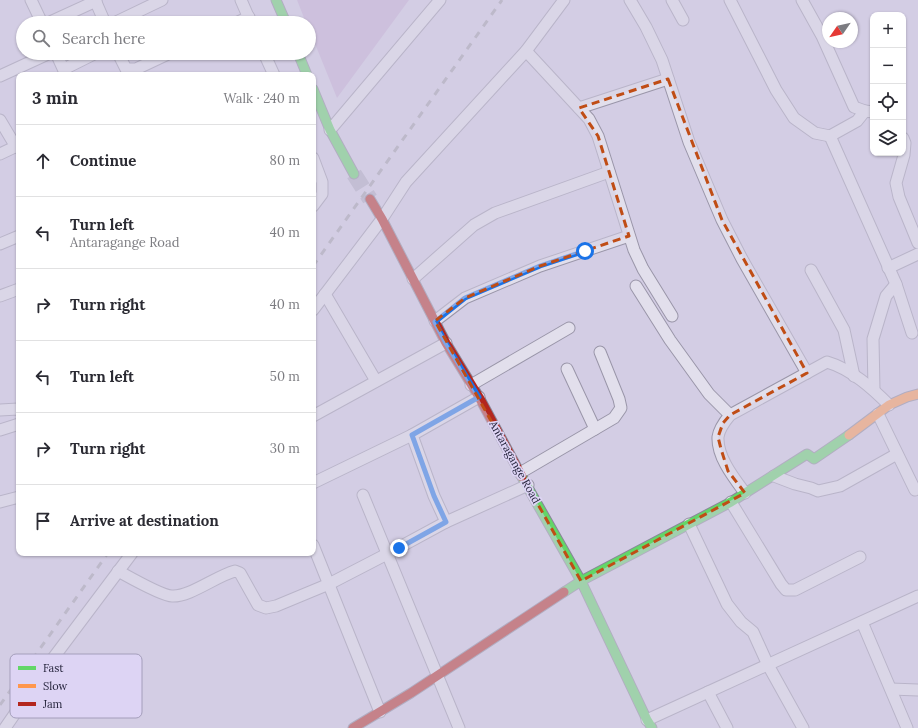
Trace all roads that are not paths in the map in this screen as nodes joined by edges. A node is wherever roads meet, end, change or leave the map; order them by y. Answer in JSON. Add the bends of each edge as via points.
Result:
{"nodes":[{"id":1,"x":32,"y":0,"type":"edge"},
{"id":2,"x":96,"y":0,"type":"edge"},
{"id":3,"x":162,"y":0,"type":"edge"},
{"id":4,"x":241,"y":0,"type":"edge"},
{"id":5,"x":276,"y":0,"type":"edge"},
{"id":6,"x":440,"y":0,"type":"edge"},
{"id":7,"x":564,"y":0,"type":"edge"},
{"id":8,"x":630,"y":0,"type":"edge"},
{"id":9,"x":672,"y":0,"type":"edge"},
{"id":10,"x":730,"y":0,"type":"edge"},
{"id":11,"x":802,"y":0,"type":"edge"},
{"id":12,"x":39,"y":16,"type":"edge"},
{"id":13,"x":63,"y":16,"type":"edge"},
{"id":14,"x":102,"y":16,"type":"edge"},
{"id":15,"x":129,"y":16,"type":"edge"},
{"id":16,"x":248,"y":16,"type":"edge"},
{"id":17,"x":283,"y":16,"type":"edge"},
{"id":18,"x":683,"y":20,"type":"dead end"},
{"id":19,"x":526,"y":51,"type":"junction"},
{"id":20,"x":35,"y":60,"type":"edge"},
{"id":21,"x":59,"y":60,"type":"edge"},
{"id":22,"x":85,"y":60,"type":"edge"},
{"id":23,"x":122,"y":60,"type":"edge"},
{"id":24,"x":155,"y":60,"type":"edge"},
{"id":25,"x":267,"y":60,"type":"edge"},
{"id":26,"x":301,"y":60,"type":"edge"},
{"id":27,"x":65,"y":72,"type":"edge"},
{"id":28,"x":273,"y":72,"type":"edge"},
{"id":29,"x":306,"y":72,"type":"edge"},
{"id":30,"x":0,"y":76,"type":"edge"},
{"id":31,"x":668,"y":79,"type":"junction"},
{"id":32,"x":316,"y":100,"type":"edge"},
{"id":33,"x":579,"y":108,"type":"junction"},
{"id":34,"x":869,"y":111,"type":"edge"},
{"id":35,"x":0,"y":120,"type":"edge"},
{"id":36,"x":330,"y":130,"type":"junction"},
{"id":37,"x":830,"y":136,"type":"junction"},
{"id":38,"x":16,"y":144,"type":"edge"},
{"id":39,"x":16,"y":146,"type":"edge"},
{"id":40,"x":0,"y":154,"type":"edge"},
{"id":41,"x":904,"y":156,"type":"edge"},
{"id":42,"x":316,"y":167,"type":"edge"},
{"id":43,"x":609,"y":172,"type":"junction"},
{"id":44,"x":354,"y":174,"type":"tunnel mouth"},
{"id":45,"x":370,"y":199,"type":"tunnel mouth"},
{"id":46,"x":316,"y":202,"type":"edge"},
{"id":47,"x":382,"y":219,"type":"junction"},
{"id":48,"x":915,"y":228,"type":"edge"},
{"id":49,"x":629,"y":236,"type":"junction"},
{"id":50,"x":16,"y":237,"type":"edge"},
{"id":51,"x":918,"y":243,"type":"edge"},
{"id":52,"x":0,"y":244,"type":"edge"},
{"id":53,"x":918,"y":254,"type":"edge"},
{"id":54,"x":888,"y":268,"type":"junction"},
{"id":55,"x":812,"y":270,"type":"dead end"},
{"id":56,"x":413,"y":279,"type":"junction"},
{"id":57,"x":896,"y":284,"type":"junction"},
{"id":58,"x":636,"y":286,"type":"dead end"},
{"id":59,"x":16,"y":290,"type":"edge"},
{"id":60,"x":325,"y":294,"type":"junction"},
{"id":61,"x":0,"y":296,"type":"edge"},
{"id":62,"x":316,"y":306,"type":"edge"},
{"id":63,"x":672,"y":316,"type":"dead end"},
{"id":64,"x":435,"y":322,"type":"junction"},
{"id":65,"x":569,"y":328,"type":"dead end"},
{"id":66,"x":912,"y":333,"type":"dead end"},
{"id":67,"x":446,"y":343,"type":"junction"},
{"id":68,"x":600,"y":352,"type":"dead end"},
{"id":69,"x":567,"y":369,"type":"dead end"},
{"id":70,"x":807,"y":373,"type":"junction"},
{"id":71,"x":854,"y":376,"type":"junction"},
{"id":72,"x":376,"y":381,"type":"junction"},
{"id":73,"x":471,"y":385,"type":"junction"},
{"id":74,"x":874,"y":390,"type":"junction"},
{"id":75,"x":918,"y":394,"type":"edge"},
{"id":76,"x":479,"y":397,"type":"junction"},
{"id":77,"x":889,"y":405,"type":"junction"},
{"id":78,"x":16,"y":408,"type":"edge"},
{"id":79,"x":0,"y":410,"type":"edge"},
{"id":80,"x":316,"y":414,"type":"edge"},
{"id":81,"x":878,"y":414,"type":"junction"},
{"id":82,"x":730,"y":415,"type":"junction"},
{"id":83,"x":16,"y":426,"type":"edge"},
{"id":84,"x":595,"y":429,"type":"junction"},
{"id":85,"x":0,"y":430,"type":"edge"},
{"id":86,"x":412,"y":435,"type":"junction"},
{"id":87,"x":897,"y":454,"type":"junction"},
{"id":88,"x":520,"y":473,"type":"junction"},
{"id":89,"x":774,"y":476,"type":"junction"},
{"id":90,"x":316,"y":482,"type":"edge"},
{"id":91,"x":528,"y":485,"type":"junction"},
{"id":92,"x":915,"y":490,"type":"dead end"},
{"id":93,"x":745,"y":492,"type":"junction"},
{"id":94,"x":363,"y":495,"type":"dead end"},
{"id":95,"x":16,"y":498,"type":"edge"},
{"id":96,"x":0,"y":502,"type":"edge"},
{"id":97,"x":731,"y":502,"type":"junction"},
{"id":98,"x":446,"y":522,"type":"junction"},
{"id":99,"x":689,"y":524,"type":"junction"},
{"id":100,"x":316,"y":552,"type":"edge"},
{"id":101,"x":387,"y":554,"type":"junction"},
{"id":102,"x":130,"y":556,"type":"edge"},
{"id":103,"x":860,"y":557,"type":"dead end"},
{"id":104,"x":118,"y":571,"type":"junction"},
{"id":105,"x":581,"y":581,"type":"junction"},
{"id":106,"x":329,"y":584,"type":"junction"},
{"id":107,"x":918,"y":596,"type":"edge"},
{"id":108,"x":862,"y":622,"type":"junction"},
{"id":109,"x":56,"y":654,"type":"edge"},
{"id":110,"x":768,"y":664,"type":"junction"},
{"id":111,"x":438,"y":675,"type":"junction"},
{"id":112,"x":891,"y":689,"type":"junction"},
{"id":113,"x":918,"y":690,"type":"edge"},
{"id":114,"x":708,"y":692,"type":"junction"},
{"id":115,"x":380,"y":712,"type":"junction"},
{"id":116,"x":12,"y":718,"type":"edge"},
{"id":117,"x":649,"y":724,"type":"edge"},
{"id":118,"x":5,"y":728,"type":"edge"},
{"id":119,"x":353,"y":728,"type":"edge"},
{"id":120,"x":459,"y":728,"type":"edge"},
{"id":121,"x":726,"y":728,"type":"edge"},
{"id":122,"x":803,"y":728,"type":"edge"},
{"id":123,"x":907,"y":728,"type":"edge"}],
"edges":[{"from":1,"to":12,"type":"street"},
{"from":2,"to":13,"type":"street"},
{"from":2,"to":14,"type":"street"},
{"from":3,"to":15,"type":"street"},
{"from":4,"to":16,"type":"street"},
{"from":5,"to":17,"type":"street"},
{"from":6,"to":36,"type":"street"},
{"from":7,"to":19,"type":"street"},
{"from":8,"to":31,"type":"street","via":[[662,60]]},
{"from":9,"to":18,"type":"street"},
{"from":10,"to":37,"type":"street","via":[[776,90],[794,118],[815,133]]},
{"from":11,"to":34,"type":"street","via":[[822,36],[854,107]]},
{"from":19,"to":33,"type":"street"},
{"from":19,"to":47,"type":"street","via":[[406,182]]},
{"from":20,"to":30,"type":"street"},
{"from":21,"to":27,"type":"street"},
{"from":22,"to":27,"type":"street"},
{"from":23,"to":24,"type":"street","via":[[126,69],[136,69]]},
{"from":25,"to":28,"type":"street"},
{"from":26,"to":29,"type":"street"},
{"from":31,"to":33,"type":"street"},
{"from":31,"to":70,"type":"street","via":[[722,220]]},
{"from":32,"to":36,"type":"street"},
{"from":33,"to":43,"type":"street","via":[[589,119],[598,136]]},
{"from":34,"to":37,"type":"street"},
{"from":35,"to":38,"type":"street"},
{"from":36,"to":44,"type":"street"},
{"from":37,"to":54,"type":"street"},
{"from":39,"to":40,"type":"street"},
{"from":41,"to":48,"type":"street","via":[[896,183],[899,197]]},
{"from":42,"to":46,"type":"street","via":[[322,182],[322,194]]},
{"from":43,"to":49,"type":"street"},
{"from":43,"to":56,"type":"street","via":[[495,213],[474,225]]},
{"from":45,"to":47,"type":"street","name":"Antaragange Road"},
{"from":47,"to":56,"type":"street","name":"Antaragange Road"},
{"from":47,"to":60,"type":"street"},
{"from":48,"to":51,"type":"street"},
{"from":49,"to":63,"type":"street","via":[[643,269]]},
{"from":49,"to":64,"type":"street","via":[[540,266],[465,298]]},
{"from":50,"to":52,"type":"street"},
{"from":53,"to":54,"type":"street"},
{"from":54,"to":57,"type":"street"},
{"from":55,"to":71,"type":"street","via":[[844,330]]},
{"from":56,"to":64,"type":"street","name":"Antaragange Road"},
{"from":57,"to":66,"type":"street"},
{"from":57,"to":74,"type":"street","via":[[886,296],[873,339]]},
{"from":58,"to":82,"type":"street","via":[[708,394]]},
{"from":59,"to":61,"type":"street"},
{"from":60,"to":62,"type":"street"},
{"from":60,"to":72,"type":"street"},
{"from":64,"to":67,"type":"street","name":"Antaragange Road"},
{"from":65,"to":73,"type":"street"},
{"from":67,"to":72,"type":"street"},
{"from":67,"to":73,"type":"street","name":"Antaragange Road"},
{"from":68,"to":84,"type":"street","via":[[621,408],[614,418]]},
{"from":69,"to":84,"type":"street"},
{"from":70,"to":71,"type":"street","via":[[827,362]]},
{"from":70,"to":82,"type":"street"},
{"from":71,"to":74,"type":"street"},
{"from":72,"to":80,"type":"street"},
{"from":73,"to":76,"type":"street","name":"Antaragange Road"},
{"from":74,"to":77,"type":"street"},
{"from":75,"to":77,"type":"street"},
{"from":76,"to":86,"type":"street"},
{"from":76,"to":88,"type":"street","name":"Antaragange Road"},
{"from":77,"to":81,"type":"street"},
{"from":78,"to":79,"type":"street"},
{"from":81,"to":87,"type":"street"},
{"from":81,"to":89,"type":"street","via":[[820,456],[814,459],[807,454]]},
{"from":82,"to":93,"type":"street","via":[[723,423],[718,437],[720,449],[728,471]]},
{"from":83,"to":85,"type":"street"},
{"from":84,"to":88,"type":"street"},
{"from":86,"to":90,"type":"street"},
{"from":86,"to":98,"type":"street"},
{"from":87,"to":89,"type":"street","via":[[840,486],[818,491]]},
{"from":87,"to":92,"type":"street"},
{"from":88,"to":91,"type":"street","name":"Antaragange Road"},
{"from":89,"to":93,"type":"street"},
{"from":91,"to":98,"type":"street"},
{"from":91,"to":105,"type":"street","name":"Antaragange Road"},
{"from":93,"to":97,"type":"street"},
{"from":94,"to":101,"type":"street"},
{"from":95,"to":96,"type":"street"},
{"from":97,"to":99,"type":"street"},
{"from":97,"to":103,"type":"street","via":[[786,590],[795,590]]},
{"from":98,"to":101,"type":"street"},
{"from":99,"to":105,"type":"street"},
{"from":99,"to":110,"type":"street","via":[[727,604],[753,632]]},
{"from":100,"to":106,"type":"street"},
{"from":101,"to":106,"type":"street"},
{"from":101,"to":111,"type":"street"},
{"from":102,"to":104,"type":"street"},
{"from":104,"to":106,"type":"street","via":[[171,596],[186,593],[225,573],[235,571],[240,573],[258,605],[266,608]]},
{"from":104,"to":109,"type":"street"},
{"from":105,"to":111,"type":"street"},
{"from":105,"to":117,"type":"street","name":"Antaragange Road"},
{"from":106,"to":115,"type":"street"},
{"from":107,"to":108,"type":"street"},
{"from":108,"to":110,"type":"street"},
{"from":108,"to":112,"type":"street"},
{"from":110,"to":114,"type":"street"},
{"from":110,"to":122,"type":"street"},
{"from":111,"to":115,"type":"street"},
{"from":111,"to":120,"type":"street"},
{"from":112,"to":113,"type":"street"},
{"from":112,"to":123,"type":"street"},
{"from":114,"to":117,"type":"street"},
{"from":114,"to":121,"type":"street"},
{"from":115,"to":119,"type":"street"},
{"from":116,"to":118,"type":"street"}]}
